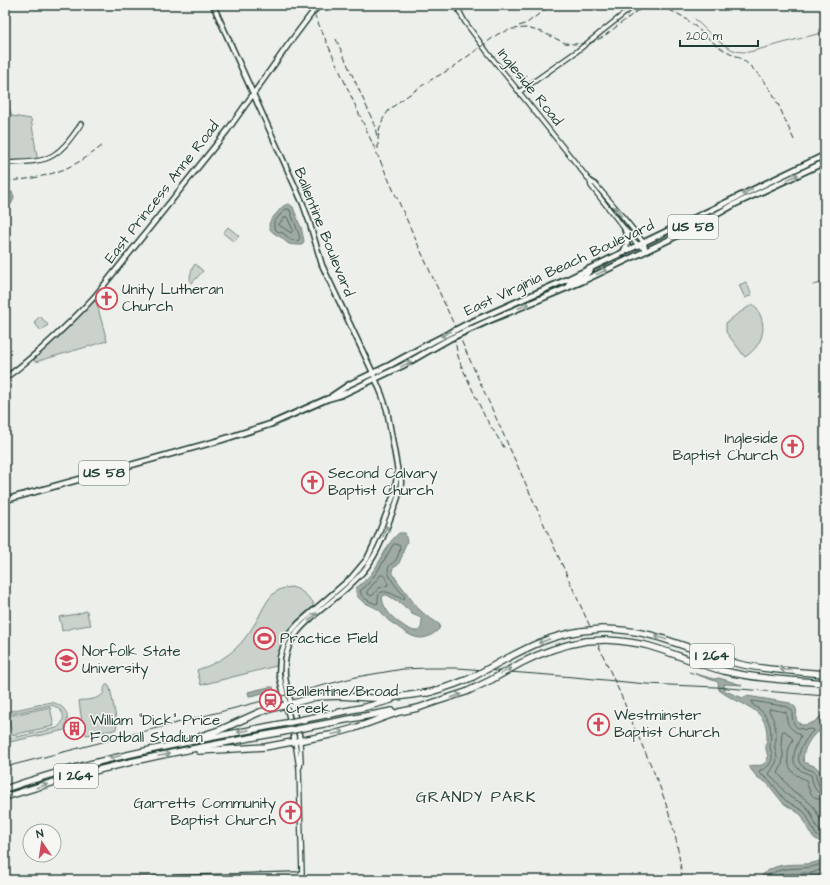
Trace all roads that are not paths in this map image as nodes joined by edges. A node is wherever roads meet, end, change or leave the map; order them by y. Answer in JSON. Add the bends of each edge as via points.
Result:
{"nodes":[{"id":1,"x":213,"y":5,"type":"edge"},
{"id":2,"x":320,"y":5,"type":"edge"},
{"id":3,"x":456,"y":5,"type":"edge"},
{"id":4,"x":635,"y":5,"type":"edge"},
{"id":5,"x":519,"y":92,"type":"junction"},
{"id":6,"x":253,"y":94,"type":"junction"},
{"id":7,"x":81,"y":124,"type":"dead end"},
{"id":8,"x":825,"y":155,"type":"edge"},
{"id":9,"x":5,"y":162,"type":"edge"},
{"id":10,"x":825,"y":162,"type":"edge"},
{"id":11,"x":590,"y":181,"type":"junction"},
{"id":12,"x":625,"y":230,"type":"junction"},
{"id":13,"x":641,"y":244,"type":"junction"},
{"id":14,"x":646,"y":251,"type":"junction"},
{"id":15,"x":623,"y":253,"type":"junction"},
{"id":16,"x":592,"y":268,"type":"junction"},
{"id":17,"x":557,"y":284,"type":"junction"},
{"id":18,"x":567,"y":288,"type":"junction"},
{"id":19,"x":373,"y":373,"type":"junction"},
{"id":20,"x":5,"y":378,"type":"edge"},
{"id":21,"x":376,"y":379,"type":"junction"},
{"id":22,"x":327,"y":399,"type":"junction"},
{"id":23,"x":5,"y":500,"type":"edge"},
{"id":24,"x":825,"y":674,"type":"edge"},
{"id":25,"x":825,"y":683,"type":"edge"},
{"id":26,"x":432,"y":692,"type":"junction"},
{"id":27,"x":435,"y":702,"type":"junction"},
{"id":28,"x":289,"y":704,"type":"junction"},
{"id":29,"x":298,"y":741,"type":"junction"},
{"id":30,"x":178,"y":744,"type":"junction"},
{"id":31,"x":179,"y":752,"type":"junction"},
{"id":32,"x":5,"y":789,"type":"edge"},
{"id":33,"x":5,"y":798,"type":"edge"},
{"id":34,"x":101,"y":880,"type":"edge"}],
"edges":[{"from":1,"to":6,"type":"main road","name":"Ballentine Boulevard"},
{"from":2,"to":6,"type":"main road","name":"East Princess Anne Road","via":[[294,36]]},
{"from":3,"to":5,"type":"street","name":"Ingleside Road","via":[[476,38]]},
{"from":4,"to":5,"type":"street","via":[[576,52]]},
{"from":5,"to":11,"type":"street","name":"Ingleside Road"},
{"from":6,"to":19,"type":"main road","name":"Ballentine Boulevard","via":[[303,204],[322,265]]},
{"from":6,"to":20,"type":"main road","name":"East Princess Anne Road","via":[[222,137],[96,295],[53,338]]},
{"from":7,"to":9,"type":"street","via":[[63,147],[51,156],[42,160]]},
{"from":8,"to":13,"type":"main road","name":"East Virginia Beach Boulevard","number":"US 58","one_way":true},
{"from":14,"to":10,"type":"main road","name":"East Virginia Beach Boulevard","number":"US 58","one_way":true,"via":[[735,204]]},
{"from":11,"to":12,"type":"street","name":"Ingleside Road"},
{"from":13,"to":11,"type":"street","name":"Ingleside Road","one_way":true,"via":[[596,184]]},
{"from":12,"to":13,"type":"street","name":"Ingleside Road","via":[[634,241]]},
{"from":12,"to":15,"type":"main road","via":[[628,240]]},
{"from":13,"to":14,"type":"street","name":"Ingleside Road"},
{"from":13,"to":15,"type":"main road","name":"East Virginia Beach Boulevard","number":"US 58"},
{"from":18,"to":14,"type":"main road","name":"East Virginia Beach Boulevard","number":"US 58","one_way":true},
{"from":15,"to":16,"type":"main road","name":"East Virginia Beach Boulevard","number":"US 58"},
{"from":16,"to":17,"type":"main road","name":"East Virginia Beach Boulevard","number":"US 58"},
{"from":16,"to":18,"type":"main road","via":[[585,276],[570,282]]},
{"from":17,"to":18,"type":"main road"},
{"from":17,"to":19,"type":"main road","name":"East Virginia Beach Boulevard","number":"US 58","one_way":true,"bridge":true,"via":[[469,323]]},
{"from":21,"to":18,"type":"main road","name":"East Virginia Beach Boulevard","number":"US 58","one_way":true,"bridge":true,"via":[[451,338]]},
{"from":19,"to":21,"type":"main road","name":"Ballentine Boulevard"},
{"from":19,"to":22,"type":"main road","name":"East Virginia Beach Boulevard","number":"US 58"},
{"from":21,"to":22,"type":"main road","name":"East Virginia Beach Boulevard","number":"US 58"},
{"from":21,"to":28,"type":"main road","name":"Ballentine Boulevard","via":[[385,405],[398,472],[393,497],[367,558],[351,578],[298,624],[287,638],[279,670]]},
{"from":22,"to":23,"type":"main road","name":"East Virginia Beach Boulevard","number":"US 58","via":[[258,429]]},
{"from":24,"to":26,"type":"highway","number":"I 264","one_way":true,"bridge":true,"via":[[747,666],[651,635],[627,630],[602,629],[560,635],[538,643],[471,678]]},
{"from":27,"to":25,"type":"highway","number":"I 264","one_way":true,"bridge":true,"via":[[466,692],[539,654],[586,641],[606,640],[649,646],[738,674]]},
{"from":26,"to":28,"type":"highway","via":[[386,698],[322,696]]},
{"from":26,"to":30,"type":"highway","number":"I 264","one_way":true,"bridge":true},
{"from":29,"to":27,"type":"highway","one_way":true,"via":[[345,731]]},
{"from":27,"to":31,"type":"highway","number":"I 264","bridge":true},
{"from":28,"to":29,"type":"main road","name":"Ballentine Boulevard","via":[[298,727]]},
{"from":28,"to":30,"type":"highway","via":[[260,712],[222,729]]},
{"from":29,"to":31,"type":"highway","via":[[259,748]]},
{"from":29,"to":34,"type":"street","name":"Ballentine Boulevard","via":[[301,762],[299,768],[302,874]]},
{"from":30,"to":32,"type":"highway","number":"I 264","one_way":true,"via":[[98,762]]},
{"from":33,"to":31,"type":"highway","number":"I 264","one_way":true,"via":[[89,772]]}]}
